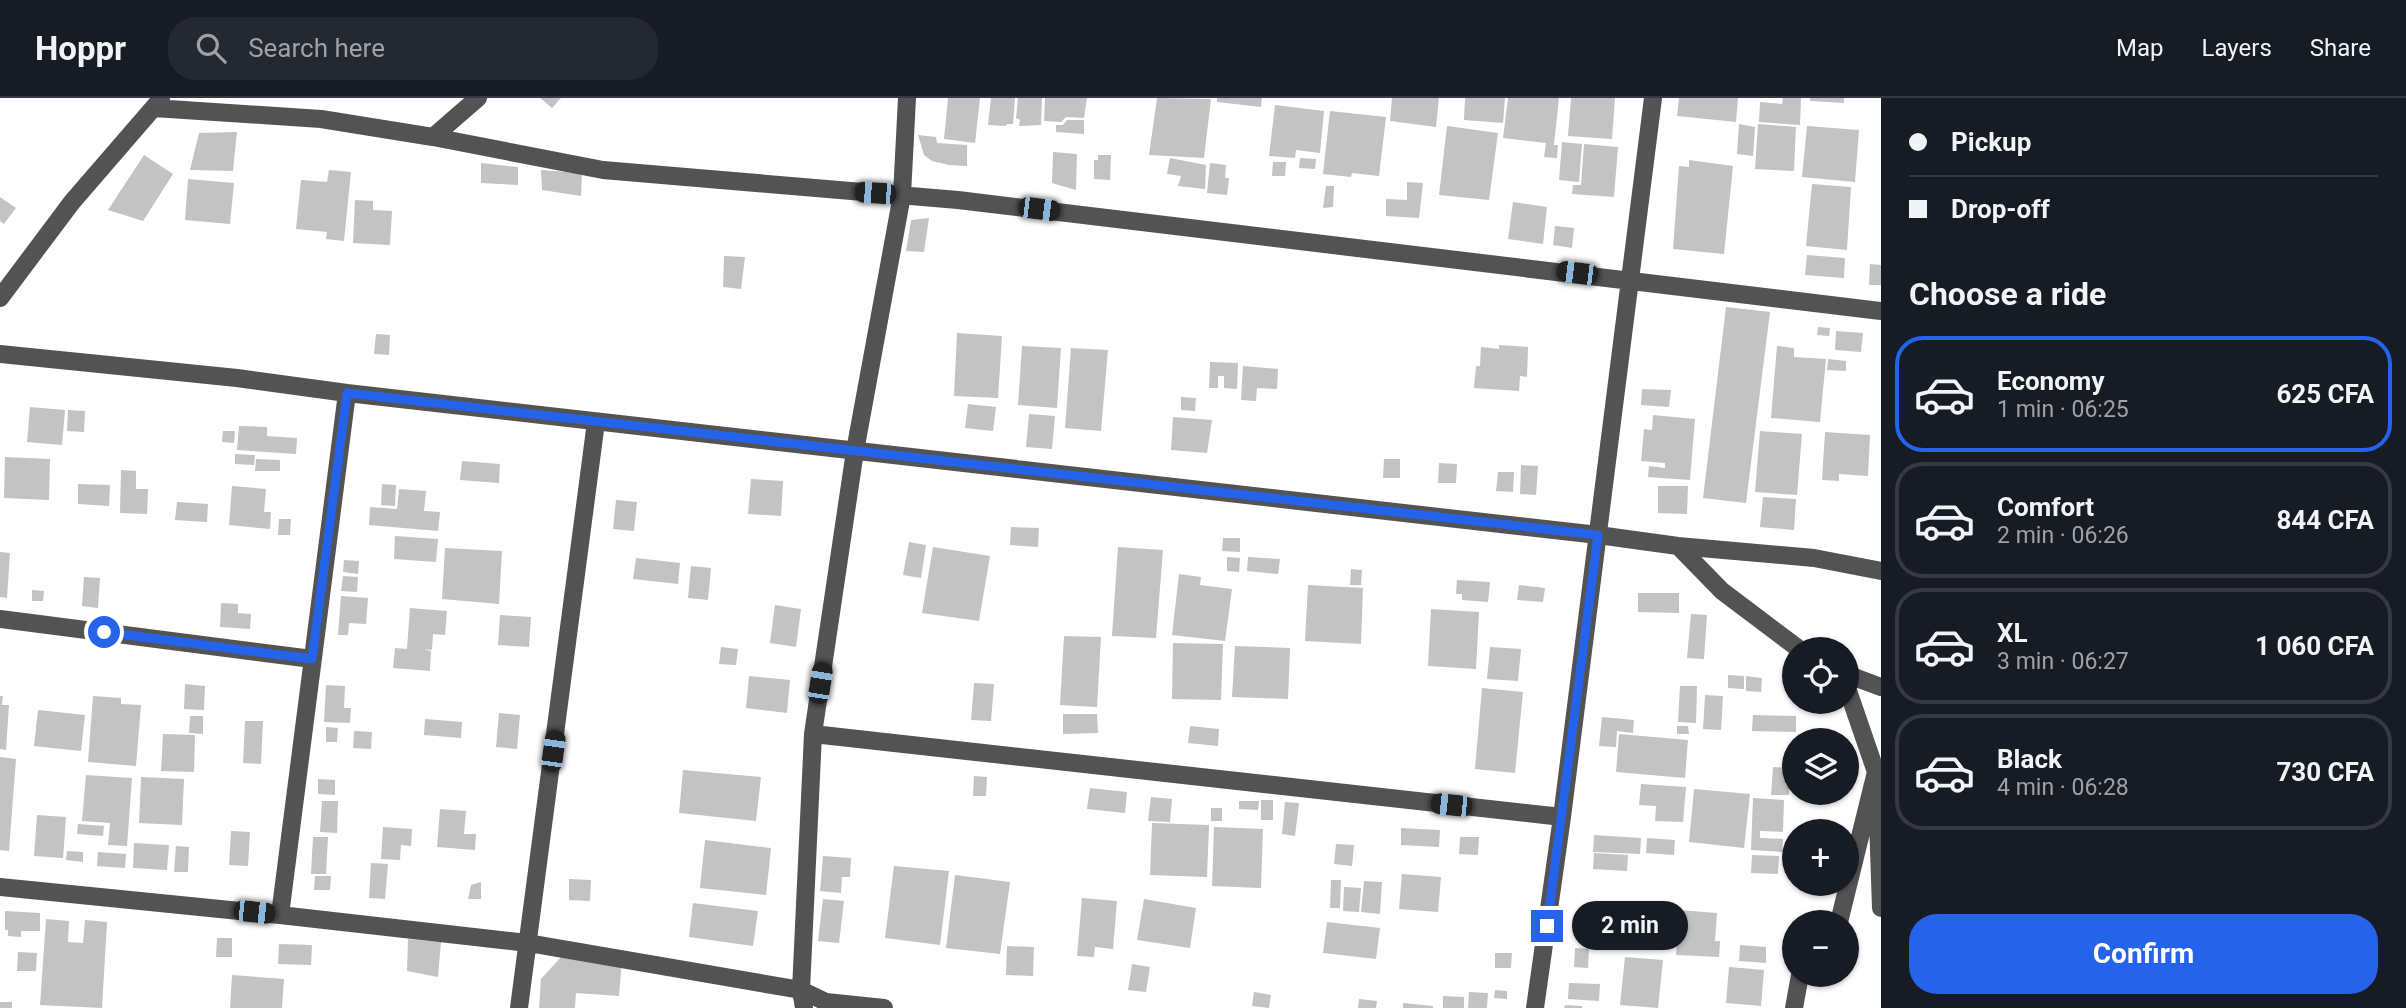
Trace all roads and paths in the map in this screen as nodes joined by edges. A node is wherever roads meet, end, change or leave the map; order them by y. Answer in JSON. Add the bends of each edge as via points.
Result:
{"nodes":[{"id":1,"x":478,"y":98,"type":"edge"},
{"id":2,"x":907,"y":98,"type":"edge"},
{"id":3,"x":1653,"y":98,"type":"edge"},
{"id":4,"x":158,"y":103,"type":"edge"},
{"id":5,"x":433,"y":137,"type":"junction"},
{"id":6,"x":902,"y":195,"type":"junction"},
{"id":7,"x":1631,"y":279,"type":"junction"},
{"id":8,"x":0,"y":298,"type":"edge"},
{"id":9,"x":1881,"y":311,"type":"edge"},
{"id":10,"x":0,"y":354,"type":"edge"},
{"id":11,"x":347,"y":393,"type":"junction"},
{"id":12,"x":596,"y":422,"type":"junction"},
{"id":13,"x":855,"y":451,"type":"junction"},
{"id":14,"x":1598,"y":535,"type":"junction"},
{"id":15,"x":1678,"y":547,"type":"junction"},
{"id":16,"x":1881,"y":571,"type":"edge"},
{"id":17,"x":0,"y":619,"type":"edge"},
{"id":18,"x":1783,"y":637,"type":"edge"},
{"id":19,"x":312,"y":659,"type":"junction"},
{"id":20,"x":1859,"y":679,"type":"edge"},
{"id":21,"x":1881,"y":687,"type":"edge"},
{"id":22,"x":1856,"y":714,"type":"edge"},
{"id":23,"x":813,"y":734,"type":"junction"},
{"id":24,"x":1876,"y":772,"type":"junction"},
{"id":25,"x":1562,"y":817,"type":"junction"},
{"id":26,"x":0,"y":887,"type":"edge"},
{"id":27,"x":1881,"y":908,"type":"edge"},
{"id":28,"x":1842,"y":910,"type":"edge"},
{"id":29,"x":280,"y":915,"type":"junction"},
{"id":30,"x":528,"y":943,"type":"junction"},
{"id":31,"x":1798,"y":987,"type":"edge"},
{"id":32,"x":801,"y":990,"type":"junction"},
{"id":33,"x":829,"y":1005,"type":"edge"},
{"id":34,"x":519,"y":1008,"type":"edge"},
{"id":35,"x":804,"y":1008,"type":"edge"},
{"id":36,"x":884,"y":1008,"type":"edge"},
{"id":37,"x":1535,"y":1008,"type":"edge"},
{"id":38,"x":1794,"y":1008,"type":"edge"}],
"edges":[{"from":1,"to":5,"type":"street"},
{"from":2,"to":6,"type":"street"},
{"from":3,"to":7,"type":"street"},
{"from":4,"to":5,"type":"street","via":[[321,119]]},
{"from":4,"to":8,"type":"street","via":[[72,202]]},
{"from":5,"to":6,"type":"street","via":[[603,170]]},
{"from":6,"to":7,"type":"street"},
{"from":6,"to":13,"type":"street"},
{"from":7,"to":9,"type":"street"},
{"from":7,"to":14,"type":"street"},
{"from":10,"to":11,"type":"street"},
{"from":11,"to":12,"type":"street"},
{"from":11,"to":19,"type":"street"},
{"from":12,"to":13,"type":"street"},
{"from":12,"to":30,"type":"street"},
{"from":13,"to":14,"type":"street"},
{"from":13,"to":23,"type":"street"},
{"from":14,"to":15,"type":"street"},
{"from":14,"to":25,"type":"street"},
{"from":15,"to":16,"type":"street","via":[[1814,558]]},
{"from":15,"to":18,"type":"street","via":[[1722,591]]},
{"from":17,"to":19,"type":"street"},
{"from":19,"to":29,"type":"street"},
{"from":20,"to":21,"type":"street"},
{"from":22,"to":24,"type":"street"},
{"from":23,"to":25,"type":"street"},
{"from":23,"to":32,"type":"street"},
{"from":24,"to":27,"type":"street"},
{"from":24,"to":28,"type":"street"},
{"from":25,"to":37,"type":"street"},
{"from":26,"to":29,"type":"street"},
{"from":29,"to":30,"type":"street"},
{"from":30,"to":32,"type":"street"},
{"from":30,"to":34,"type":"street"},
{"from":31,"to":38,"type":"street"},
{"from":32,"to":33,"type":"street"},
{"from":32,"to":35,"type":"street"},
{"from":33,"to":36,"type":"street"}]}
